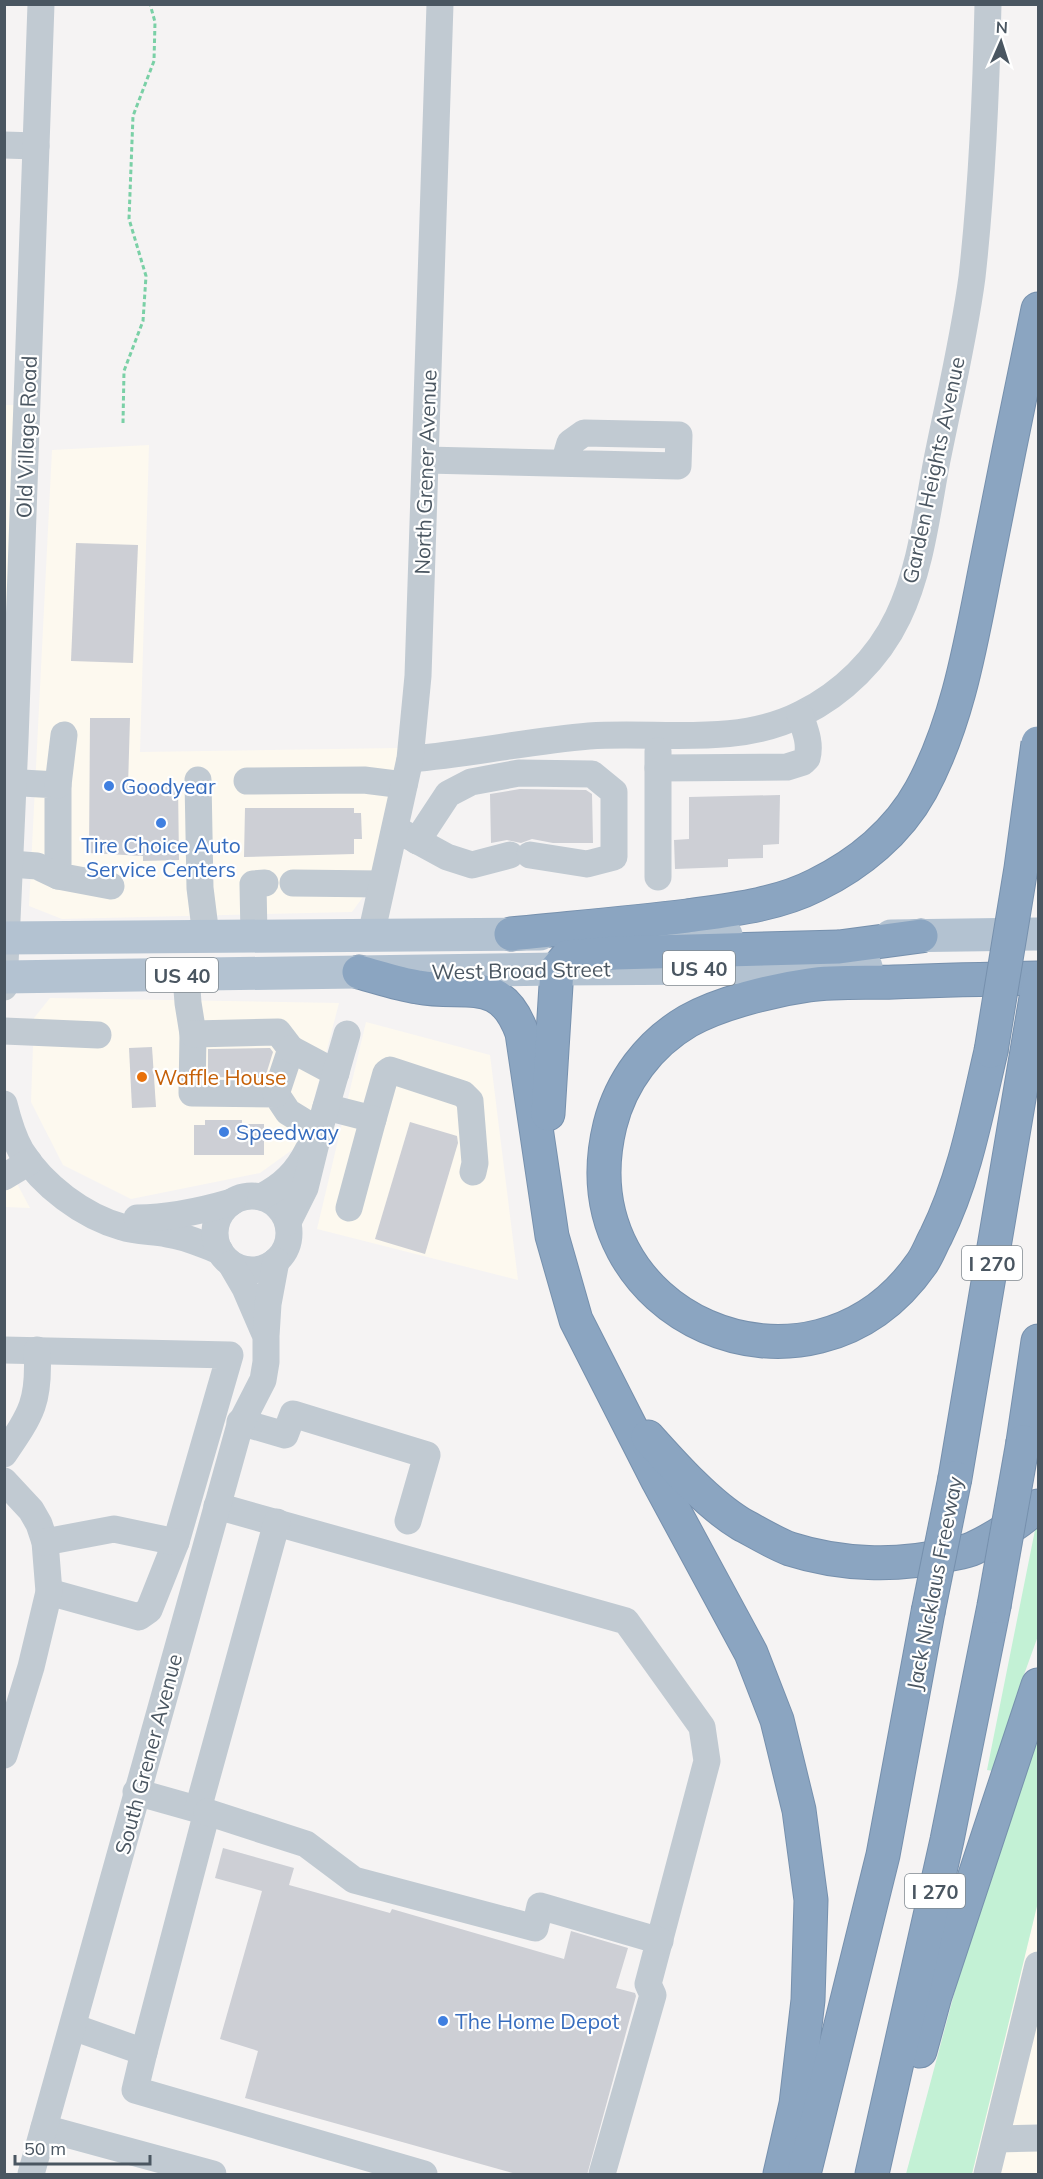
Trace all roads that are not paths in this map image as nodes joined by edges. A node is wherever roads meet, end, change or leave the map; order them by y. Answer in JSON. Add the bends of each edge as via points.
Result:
{"nodes":[{"id":1,"x":41,"y":4,"type":"edge"},
{"id":2,"x":441,"y":4,"type":"edge"},
{"id":3,"x":988,"y":4,"type":"edge"},
{"id":4,"x":4,"y":145,"type":"edge"},
{"id":5,"x":36,"y":146,"type":"junction"},
{"id":6,"x":1038,"y":309,"type":"edge"},
{"id":7,"x":16,"y":374,"type":"edge"},
{"id":8,"x":19,"y":420,"type":"edge"},
{"id":9,"x":426,"y":460,"type":"junction"},
{"id":10,"x":564,"y":463,"type":"dead end"},
{"id":11,"x":12,"y":642,"type":"edge"},
{"id":12,"x":800,"y":715,"type":"junction"},
{"id":13,"x":64,"y":735,"type":"dead end"},
{"id":14,"x":658,"y":735,"type":"junction"},
{"id":15,"x":589,"y":736,"type":"junction"},
{"id":16,"x":1038,"y":743,"type":"edge"},
{"id":17,"x":658,"y":768,"type":"junction"},
{"id":18,"x":407,"y":772,"type":"junction"},
{"id":19,"x":592,"y":774,"type":"junction"},
{"id":20,"x":198,"y":780,"type":"dead end"},
{"id":21,"x":247,"y":781,"type":"dead end"},
{"id":22,"x":9,"y":782,"type":"edge"},
{"id":23,"x":58,"y":785,"type":"junction"},
{"id":24,"x":406,"y":834,"type":"junction"},
{"id":25,"x":11,"y":864,"type":"junction"},
{"id":26,"x":58,"y":876,"type":"junction"},
{"id":27,"x":658,"y":877,"type":"dead end"},
{"id":28,"x":265,"y":883,"type":"dead end"},
{"id":29,"x":293,"y":883,"type":"dead end"},
{"id":30,"x":381,"y":884,"type":"junction"},
{"id":31,"x":111,"y":886,"type":"dead end"},
{"id":32,"x":512,"y":934,"type":"junction"},
{"id":33,"x":1038,"y":934,"type":"edge"},
{"id":34,"x":371,"y":935,"type":"junction"},
{"id":35,"x":206,"y":936,"type":"junction"},
{"id":36,"x":254,"y":936,"type":"junction"},
{"id":37,"x":921,"y":936,"type":"junction"},
{"id":38,"x":6,"y":938,"type":"edge"},
{"id":39,"x":1038,"y":966,"type":"edge"},
{"id":40,"x":557,"y":969,"type":"junction"},
{"id":41,"x":359,"y":972,"type":"junction"},
{"id":42,"x":186,"y":975,"type":"junction"},
{"id":43,"x":5,"y":977,"type":"edge"},
{"id":44,"x":1038,"y":978,"type":"edge"},
{"id":45,"x":1038,"y":986,"type":"edge"},
{"id":46,"x":4,"y":987,"type":"edge"},
{"id":47,"x":4,"y":1031,"type":"edge"},
{"id":48,"x":193,"y":1034,"type":"junction"},
{"id":49,"x":347,"y":1034,"type":"dead end"},
{"id":50,"x":98,"y":1035,"type":"dead end"},
{"id":51,"x":291,"y":1049,"type":"junction"},
{"id":52,"x":336,"y":1073,"type":"junction"},
{"id":53,"x":276,"y":1094,"type":"junction"},
{"id":54,"x":4,"y":1104,"type":"edge"},
{"id":55,"x":322,"y":1119,"type":"junction"},
{"id":56,"x":373,"y":1119,"type":"junction"},
{"id":57,"x":29,"y":1162,"type":"junction"},
{"id":58,"x":473,"y":1172,"type":"dead end"},
{"id":59,"x":4,"y":1177,"type":"edge"},
{"id":60,"x":543,"y":1178,"type":"junction"},
{"id":61,"x":261,"y":1197,"type":"junction"},
{"id":62,"x":232,"y":1202,"type":"junction"},
{"id":63,"x":349,"y":1208,"type":"dead end"},
{"id":64,"x":92,"y":1214,"type":"junction"},
{"id":65,"x":288,"y":1222,"type":"junction"},
{"id":66,"x":226,"y":1258,"type":"junction"},
{"id":67,"x":276,"y":1261,"type":"junction"},
{"id":68,"x":266,"y":1336,"type":"junction"},
{"id":69,"x":1038,"y":1341,"type":"edge"},
{"id":70,"x":4,"y":1350,"type":"edge"},
{"id":71,"x":37,"y":1350,"type":"junction"},
{"id":72,"x":619,"y":1405,"type":"junction"},
{"id":73,"x":240,"y":1422,"type":"junction"},
{"id":74,"x":4,"y":1454,"type":"edge"},
{"id":75,"x":4,"y":1481,"type":"edge"},
{"id":76,"x":217,"y":1506,"type":"junction"},
{"id":77,"x":1038,"y":1506,"type":"edge"},
{"id":78,"x":408,"y":1521,"type":"dead end"},
{"id":79,"x":277,"y":1522,"type":"junction"},
{"id":80,"x":45,"y":1542,"type":"junction"},
{"id":81,"x":176,"y":1542,"type":"junction"},
{"id":82,"x":49,"y":1592,"type":"junction"},
{"id":83,"x":1038,"y":1685,"type":"edge"},
{"id":84,"x":8,"y":1728,"type":"edge"},
{"id":85,"x":4,"y":1755,"type":"edge"},
{"id":86,"x":136,"y":1792,"type":"junction"},
{"id":87,"x":202,"y":1811,"type":"junction"},
{"id":88,"x":660,"y":1941,"type":"junction"},
{"id":89,"x":1038,"y":1965,"type":"edge"},
{"id":90,"x":73,"y":2027,"type":"junction"},
{"id":91,"x":144,"y":2052,"type":"junction"},
{"id":92,"x":44,"y":2128,"type":"junction"},
{"id":93,"x":1038,"y":2138,"type":"edge"},
{"id":94,"x":996,"y":2139,"type":"junction"},
{"id":95,"x":31,"y":2175,"type":"edge"},
{"id":96,"x":213,"y":2175,"type":"edge"},
{"id":97,"x":424,"y":2175,"type":"edge"},
{"id":98,"x":602,"y":2175,"type":"edge"},
{"id":99,"x":780,"y":2175,"type":"edge"},
{"id":100,"x":804,"y":2175,"type":"edge"},
{"id":101,"x":872,"y":2175,"type":"edge"},
{"id":102,"x":886,"y":2175,"type":"edge"},
{"id":103,"x":987,"y":2175,"type":"edge"}],
"edges":[{"from":1,"to":5,"type":"street","name":"Old Village Road"},
{"from":2,"to":9,"type":"street","name":"North Grener Avenue"},
{"from":3,"to":12,"type":"street","name":"Garden Heights Avenue","via":[[972,279],[915,567],[897,618],[868,663],[848,683]]},
{"from":4,"to":5,"type":"street"},
{"from":5,"to":7,"type":"street","name":"Old Village Road"},
{"from":6,"to":32,"type":"highway","via":[[971,641],[950,722],[921,789],[903,818],[854,863],[816,885],[778,900],[663,919]]},
{"from":7,"to":8,"type":"street","name":"Old Village Road"},
{"from":8,"to":11,"type":"street","name":"Old Village Road"},
{"from":9,"to":10,"type":"street"},
{"from":9,"to":18,"type":"street","name":"North Grener Avenue","via":[[418,676]]},
{"from":11,"to":22,"type":"street","name":"Old Village Road"},
{"from":12,"to":14,"type":"street","name":"Garden Heights Avenue","via":[[734,733]]},
{"from":12,"to":17,"type":"street","via":[[810,750],[797,765]]},
{"from":13,"to":23,"type":"street"},
{"from":14,"to":15,"type":"street","name":"Garden Heights Avenue"},
{"from":14,"to":17,"type":"street"},
{"from":15,"to":18,"type":"street","name":"Garden Heights Avenue"},
{"from":15,"to":19,"type":"street"},
{"from":16,"to":44,"type":"highway","bridge":true,"via":[[1021,868],[991,1051],[963,1173],[923,1262],[896,1294],[867,1316],[837,1331],[802,1340],[740,1339],[713,1330],[688,1318],[644,1281],[613,1229],[604,1169],[614,1110],[646,1054],[689,1021],[735,1002],[810,985]]},
{"from":17,"to":27,"type":"street"},
{"from":18,"to":21,"type":"street","name":"Garden Heights Avenue","via":[[364,780]]},
{"from":18,"to":24,"type":"street","name":"North Grener Avenue"},
{"from":19,"to":24,"type":"street","via":[[519,773],[471,782],[448,794]]},
{"from":19,"to":24,"type":"street","via":[[614,792],[614,857],[587,864],[520,855],[472,865],[447,857]]},
{"from":20,"to":35,"type":"street","via":[[200,888]]},
{"from":22,"to":23,"type":"street"},
{"from":22,"to":25,"type":"street","name":"Old Village Road"},
{"from":23,"to":26,"type":"street"},
{"from":24,"to":30,"type":"street","name":"North Grener Avenue"},
{"from":25,"to":26,"type":"street","via":[[37,866]]},
{"from":25,"to":38,"type":"street","name":"Old Village Road"},
{"from":26,"to":31,"type":"street"},
{"from":28,"to":36,"type":"street","via":[[254,884]]},
{"from":29,"to":30,"type":"street"},
{"from":30,"to":34,"type":"street","name":"North Grener Avenue"},
{"from":32,"to":34,"type":"main road","name":"West Broad Street","number":"US 40"},
{"from":32,"to":37,"type":"main road","name":"West Broad Street","number":"US 40"},
{"from":33,"to":37,"type":"main road","name":"West Broad Street","number":"US 40"},
{"from":34,"to":36,"type":"main road","name":"West Broad Street","number":"US 40"},
{"from":35,"to":36,"type":"main road","name":"West Broad Street","number":"US 40"},
{"from":35,"to":38,"type":"main road","name":"West Broad Street","number":"US 40"},
{"from":37,"to":40,"type":"highway","via":[[839,947],[567,957]]},
{"from":38,"to":43,"type":"street","name":"Old Village Road"},
{"from":39,"to":40,"type":"main road","name":"West Broad Street","number":"US 40"},
{"from":40,"to":41,"type":"main road","name":"West Broad Street","number":"US 40"},
{"from":40,"to":60,"type":"highway"},
{"from":41,"to":42,"type":"main road","name":"West Broad Street","number":"US 40"},
{"from":41,"to":60,"type":"highway","via":[[418,988],[477,990],[493,994],[509,1006],[522,1033]]},
{"from":42,"to":43,"type":"main road","name":"West Broad Street","number":"US 40"},
{"from":42,"to":48,"type":"street"},
{"from":43,"to":46,"type":"street"},
{"from":45,"to":100,"type":"highway","name":"Jack Nicklaus Freeway","number":"I 270","bridge":true,"via":[[955,1478],[883,1856]]},
{"from":47,"to":50,"type":"street"},
{"from":48,"to":51,"type":"street","via":[[278,1032]]},
{"from":48,"to":53,"type":"street","via":[[192,1093]]},
{"from":49,"to":52,"type":"street"},
{"from":51,"to":52,"type":"street"},
{"from":51,"to":53,"type":"street"},
{"from":52,"to":55,"type":"street"},
{"from":53,"to":55,"type":"street","via":[[288,1112]]},
{"from":54,"to":57,"type":"street"},
{"from":55,"to":56,"type":"street"},
{"from":55,"to":61,"type":"street","via":[[291,1177]]},
{"from":55,"to":65,"type":"street","via":[[305,1188]]},
{"from":56,"to":58,"type":"street","via":[[387,1071],[463,1094],[470,1101]]},
{"from":56,"to":63,"type":"street"},
{"from":57,"to":59,"type":"street"},
{"from":57,"to":64,"type":"street","via":[[58,1192]]},
{"from":60,"to":72,"type":"highway","via":[[552,1236],[576,1320]]},
{"from":61,"to":62,"type":"street"},
{"from":61,"to":65,"type":"street","via":[[282,1211]]},
{"from":62,"to":64,"type":"street","via":[[161,1218]]},
{"from":62,"to":66,"type":"street","via":[[218,1217],[215,1229],[215,1241]]},
{"from":64,"to":66,"type":"street","via":[[120,1227],[191,1240]]},
{"from":65,"to":67,"type":"street","via":[[287,1247]]},
{"from":66,"to":67,"type":"street","via":[[249,1270]]},
{"from":66,"to":68,"type":"street","name":"South Grener Avenue","via":[[245,1288]]},
{"from":67,"to":68,"type":"street","name":"South Grener Avenue"},
{"from":68,"to":73,"type":"street","name":"South Grener Avenue","via":[[262,1380]]},
{"from":69,"to":101,"type":"highway","number":"I 270","bridge":true,"via":[[994,1606],[947,1840]]},
{"from":70,"to":71,"type":"street"},
{"from":71,"to":74,"type":"street","via":[[39,1379],[35,1404]]},
{"from":71,"to":81,"type":"street","via":[[230,1355]]},
{"from":72,"to":77,"type":"highway","via":[[700,1491],[740,1523],[789,1548],[867,1562],[928,1559],[972,1549]]},
{"from":72,"to":99,"type":"highway","via":[[751,1653],[777,1720],[799,1810],[811,1900],[808,2000],[796,2103]]},
{"from":73,"to":76,"type":"street","name":"South Grener Avenue"},
{"from":73,"to":78,"type":"street","via":[[285,1435],[293,1414],[427,1455]]},
{"from":75,"to":80,"type":"street","via":[[31,1510]]},
{"from":76,"to":79,"type":"street"},
{"from":76,"to":86,"type":"street","name":"South Grener Avenue"},
{"from":79,"to":87,"type":"street"},
{"from":79,"to":88,"type":"street","via":[[626,1621],[702,1727],[707,1761]]},
{"from":80,"to":81,"type":"street","via":[[114,1529]]},
{"from":80,"to":82,"type":"street"},
{"from":81,"to":82,"type":"street","via":[[149,1610],[139,1617]]},
{"from":82,"to":84,"type":"street","via":[[34,1656]]},
{"from":83,"to":102,"type":"highway","via":[[935,1996]]},
{"from":84,"to":85,"type":"street"},
{"from":86,"to":87,"type":"street"},
{"from":86,"to":90,"type":"street","name":"South Grener Avenue"},
{"from":87,"to":88,"type":"street","via":[[306,1844],[354,1880],[535,1928],[540,1906]]},
{"from":87,"to":91,"type":"street"},
{"from":88,"to":98,"type":"street","via":[[648,1984],[653,1995]]},
{"from":89,"to":94,"type":"street"},
{"from":90,"to":91,"type":"street"},
{"from":90,"to":92,"type":"street","name":"South Grener Avenue"},
{"from":91,"to":97,"type":"street","via":[[135,2090]]},
{"from":92,"to":95,"type":"street","name":"South Grener Avenue"},
{"from":92,"to":96,"type":"street"},
{"from":93,"to":94,"type":"street"},
{"from":94,"to":103,"type":"street"}]}
